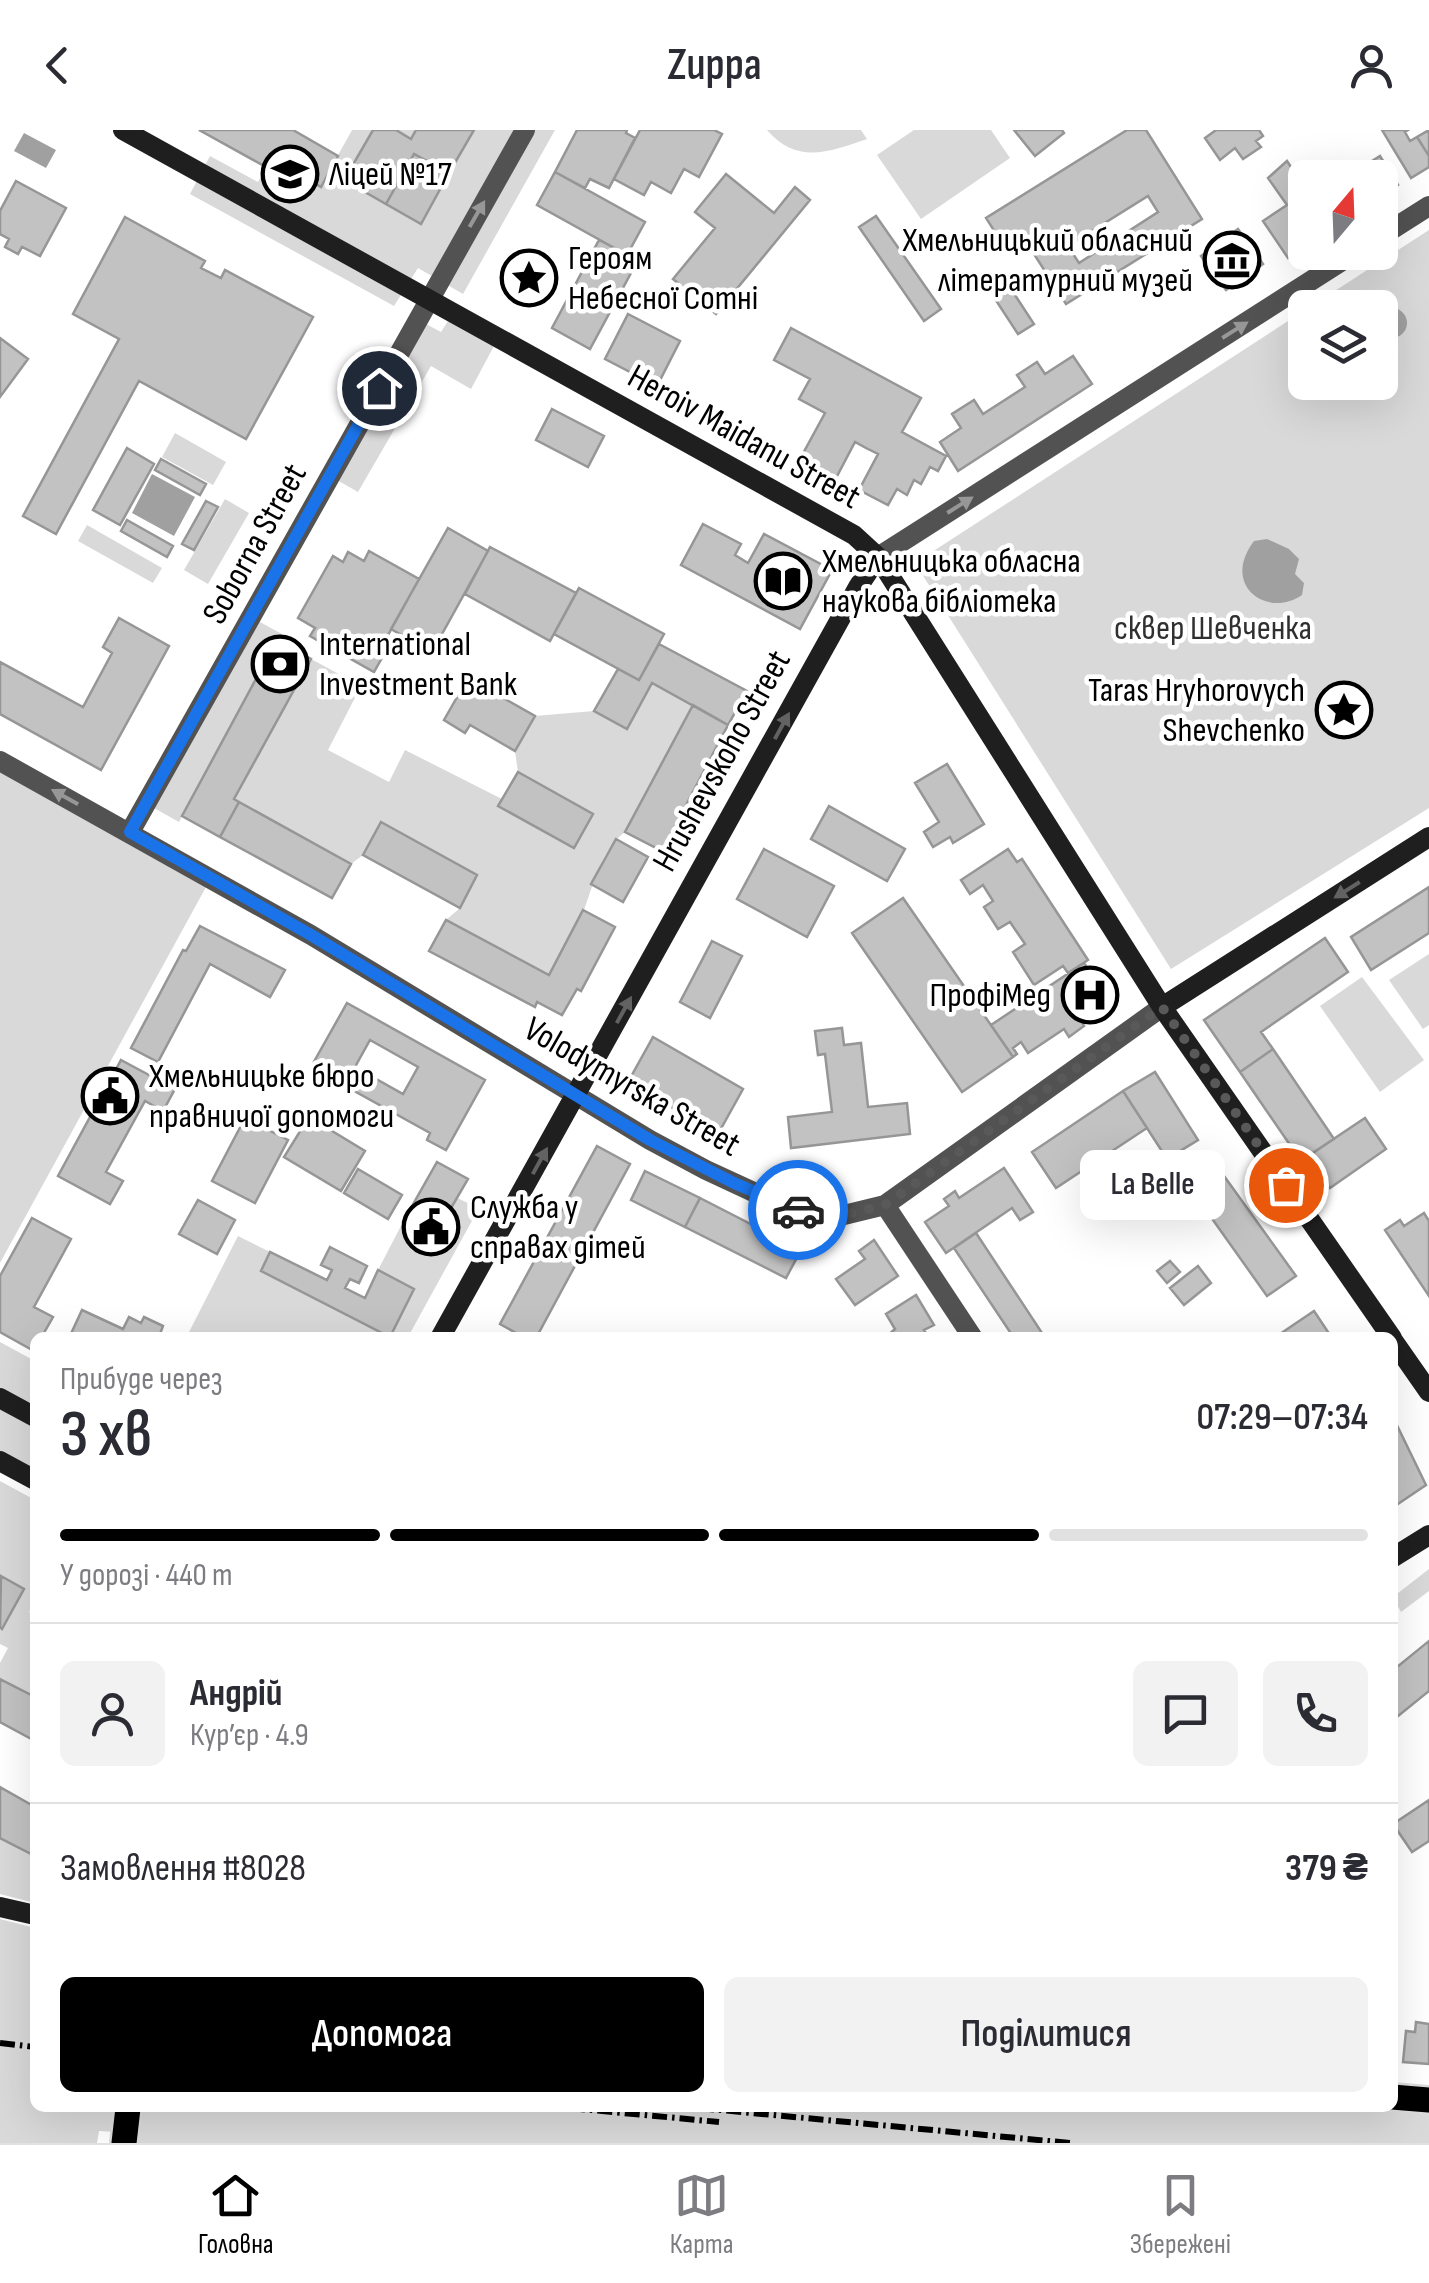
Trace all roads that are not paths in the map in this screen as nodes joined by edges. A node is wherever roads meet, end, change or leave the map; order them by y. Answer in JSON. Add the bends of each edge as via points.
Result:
{"nodes":[{"id":1,"x":123,"y":130,"type":"edge"},
{"id":2,"x":525,"y":130,"type":"edge"},
{"id":3,"x":1429,"y":206,"type":"edge"},
{"id":4,"x":1398,"y":226,"type":"edge"},
{"id":5,"x":1328,"y":270,"type":"edge"},
{"id":6,"x":430,"y":298,"type":"junction"},
{"id":7,"x":878,"y":557,"type":"junction"},
{"id":8,"x":0,"y":761,"type":"edge"},
{"id":9,"x":130,"y":832,"type":"junction"},
{"id":10,"x":1429,"y":838,"type":"edge"},
{"id":11,"x":1162,"y":1007,"type":"junction"},
{"id":12,"x":576,"y":1095,"type":"junction"},
{"id":13,"x":885,"y":1205,"type":"junction"},
{"id":14,"x":443,"y":1332,"type":"edge"},
{"id":15,"x":968,"y":1332,"type":"edge"},
{"id":16,"x":1388,"y":1332,"type":"edge"},
{"id":17,"x":1398,"y":1347,"type":"edge"},
{"id":18,"x":1429,"y":1392,"type":"edge"},
{"id":19,"x":0,"y":1398,"type":"edge"},
{"id":20,"x":30,"y":1414,"type":"edge"},
{"id":21,"x":0,"y":1461,"type":"edge"},
{"id":22,"x":30,"y":1477,"type":"edge"},
{"id":23,"x":1429,"y":1535,"type":"edge"},
{"id":24,"x":1398,"y":1554,"type":"edge"},
{"id":25,"x":0,"y":1907,"type":"edge"},
{"id":26,"x":30,"y":1914,"type":"edge"},
{"id":27,"x":1398,"y":2097,"type":"edge"},
{"id":28,"x":1429,"y":2100,"type":"edge"},
{"id":29,"x":128,"y":2112,"type":"edge"},
{"id":30,"x":124,"y":2143,"type":"edge"}],
"edges":[{"from":1,"to":6,"type":"street","name":"Heroiv Maidanu Street"},
{"from":6,"to":2,"type":"street","name":"Soborna Street","one_way":true},
{"from":3,"to":4,"type":"street"},
{"from":7,"to":5,"type":"street","name":"Hrushevskoho Street","one_way":true},
{"from":6,"to":7,"type":"street","name":"Heroiv Maidanu Street","via":[[854,535]]},
{"from":6,"to":9,"type":"street","name":"Soborna Street"},
{"from":7,"to":11,"type":"street","name":"Heroiv Maidanu Street"},
{"from":12,"to":7,"type":"street","name":"Hrushevskoho Street","one_way":true},
{"from":9,"to":8,"type":"street","name":"Volodymyrska Street","one_way":true},
{"from":9,"to":12,"type":"street","name":"Volodymyrska Street"},
{"from":10,"to":11,"type":"street","name":"Volodymyrska Street","one_way":true},
{"from":11,"to":13,"type":"street","name":"Volodymyrska Street"},
{"from":11,"to":16,"type":"street","name":"Heroiv Maidanu Street"},
{"from":12,"to":13,"type":"street","name":"Volodymyrska Street","via":[[788,1208],[844,1215]]},
{"from":14,"to":12,"type":"street","name":"Hrushevskoho Street","one_way":true},
{"from":13,"to":15,"type":"street"},
{"from":17,"to":18,"type":"street","name":"Heroiv Maidanu Street"},
{"from":19,"to":20,"type":"street"},
{"from":21,"to":22,"type":"street"},
{"from":23,"to":24,"type":"street"},
{"from":25,"to":26,"type":"street"},
{"from":27,"to":28,"type":"main road"},
{"from":29,"to":30,"type":"main road"}]}
